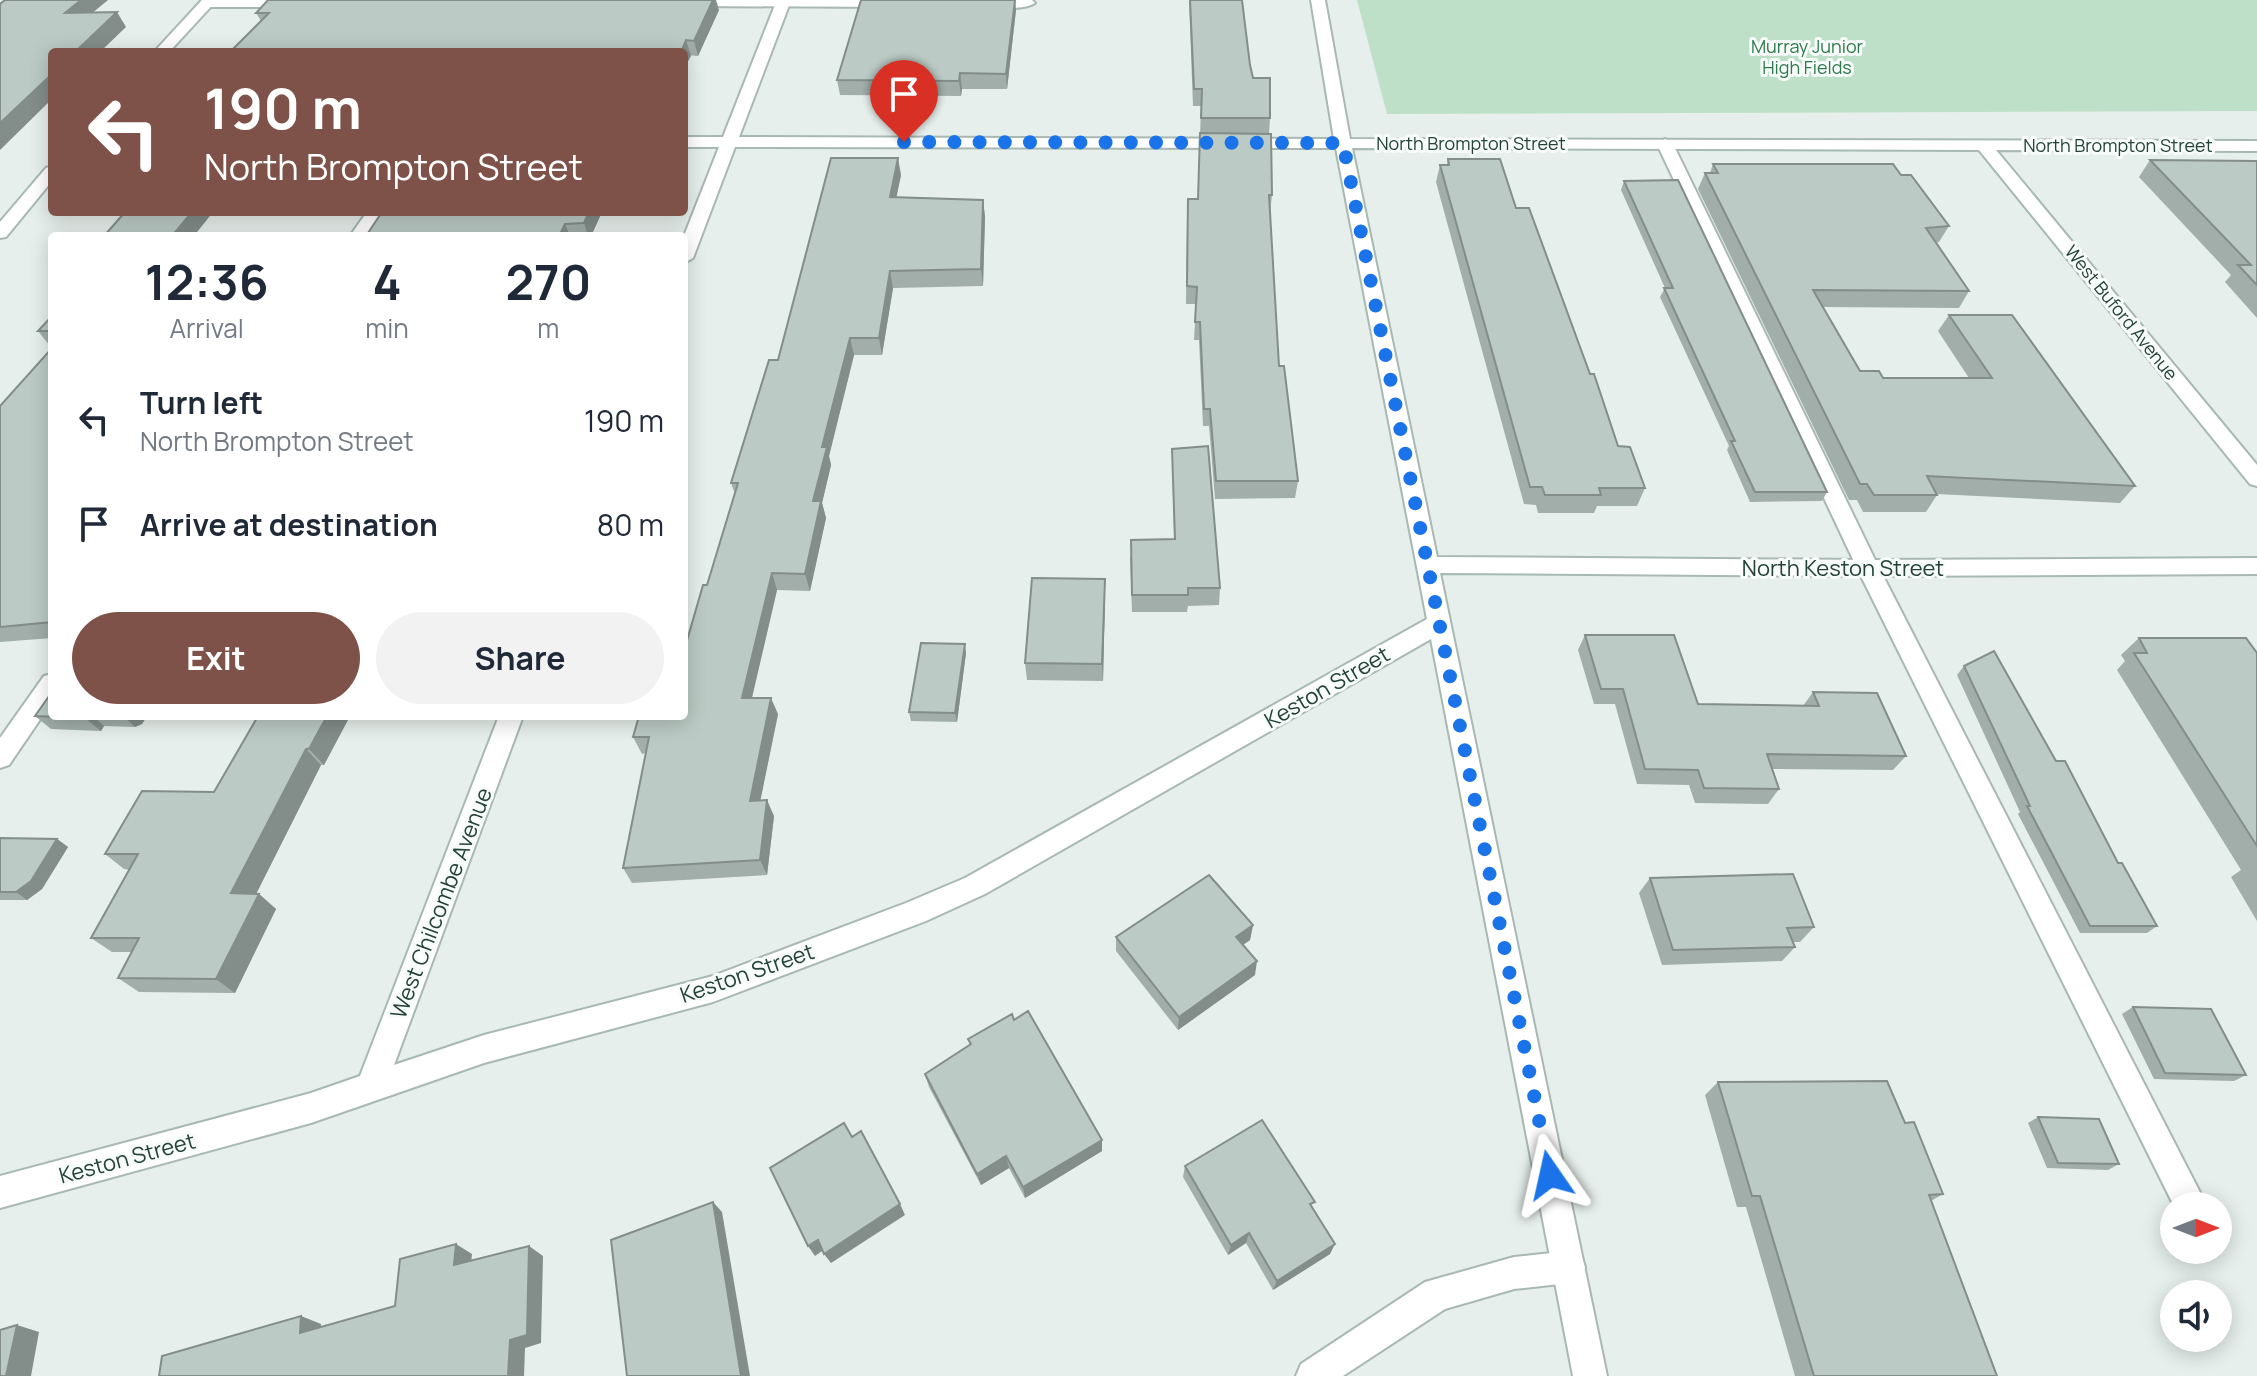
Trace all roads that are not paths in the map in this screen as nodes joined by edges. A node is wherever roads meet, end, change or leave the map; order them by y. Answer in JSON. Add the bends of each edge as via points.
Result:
{"nodes":[{"id":1,"x":1318,"y":0,"type":"edge"},
{"id":2,"x":209,"y":1,"type":"edge"},
{"id":3,"x":784,"y":1,"type":"edge"},
{"id":4,"x":670,"y":2,"type":"edge"},
{"id":5,"x":318,"y":3,"type":"edge"},
{"id":6,"x":901,"y":3,"type":"edge"},
{"id":7,"x":964,"y":3,"type":"edge"},
{"id":8,"x":1028,"y":3,"type":"dead end"},
{"id":9,"x":165,"y":48,"type":"edge"},
{"id":10,"x":688,"y":142,"type":"edge"},
{"id":11,"x":728,"y":142,"type":"junction"},
{"id":12,"x":1343,"y":143,"type":"junction"},
{"id":13,"x":1665,"y":144,"type":"junction"},
{"id":14,"x":2257,"y":146,"type":"edge"},
{"id":15,"x":1985,"y":147,"type":"junction"},
{"id":16,"x":48,"y":176,"type":"edge"},
{"id":17,"x":0,"y":233,"type":"edge"},
{"id":18,"x":688,"y":247,"type":"edge"},
{"id":19,"x":2257,"y":479,"type":"edge"},
{"id":20,"x":1429,"y":565,"type":"junction"},
{"id":21,"x":2257,"y":566,"type":"edge"},
{"id":22,"x":1868,"y":568,"type":"junction"},
{"id":23,"x":1441,"y":622,"type":"junction"},
{"id":24,"x":48,"y":689,"type":"edge"},
{"id":25,"x":509,"y":720,"type":"edge"},
{"id":26,"x":0,"y":758,"type":"edge"},
{"id":27,"x":370,"y":1089,"type":"junction"},
{"id":28,"x":0,"y":1192,"type":"edge"},
{"id":29,"x":2184,"y":1192,"type":"edge"},
{"id":30,"x":1569,"y":1267,"type":"junction"},
{"id":31,"x":1313,"y":1376,"type":"edge"},
{"id":32,"x":1590,"y":1376,"type":"edge"}],
"edges":[{"from":1,"to":12,"type":"street"},
{"from":2,"to":5,"type":"street"},
{"from":2,"to":9,"type":"street"},
{"from":3,"to":4,"type":"street"},
{"from":3,"to":6,"type":"street"},
{"from":3,"to":11,"type":"street"},
{"from":7,"to":8,"type":"street"},
{"from":10,"to":11,"type":"street","name":"North Brompton Street"},
{"from":11,"to":12,"type":"street","name":"North Brompton Street"},
{"from":11,"to":18,"type":"street"},
{"from":12,"to":13,"type":"street","name":"North Brompton Street"},
{"from":12,"to":20,"type":"street"},
{"from":13,"to":15,"type":"street","name":"North Brompton Street"},
{"from":13,"to":22,"type":"street"},
{"from":14,"to":15,"type":"street","name":"North Brompton Street"},
{"from":15,"to":19,"type":"street","name":"West Buford Avenue"},
{"from":16,"to":17,"type":"street"},
{"from":20,"to":22,"type":"street","name":"North Keston Street"},
{"from":20,"to":23,"type":"street"},
{"from":21,"to":22,"type":"street","name":"North Keston Street"},
{"from":22,"to":29,"type":"street"},
{"from":23,"to":27,"type":"street","name":"Keston Street","via":[[975,886],[916,912],[713,989],[484,1049]]},
{"from":23,"to":30,"type":"street"},
{"from":24,"to":26,"type":"street"},
{"from":25,"to":27,"type":"street","name":"West Chilcombe Avenue"},
{"from":27,"to":28,"type":"street","name":"Keston Street"},
{"from":30,"to":31,"type":"street","via":[[1514,1273],[1437,1294]]},
{"from":30,"to":32,"type":"street"}]}
